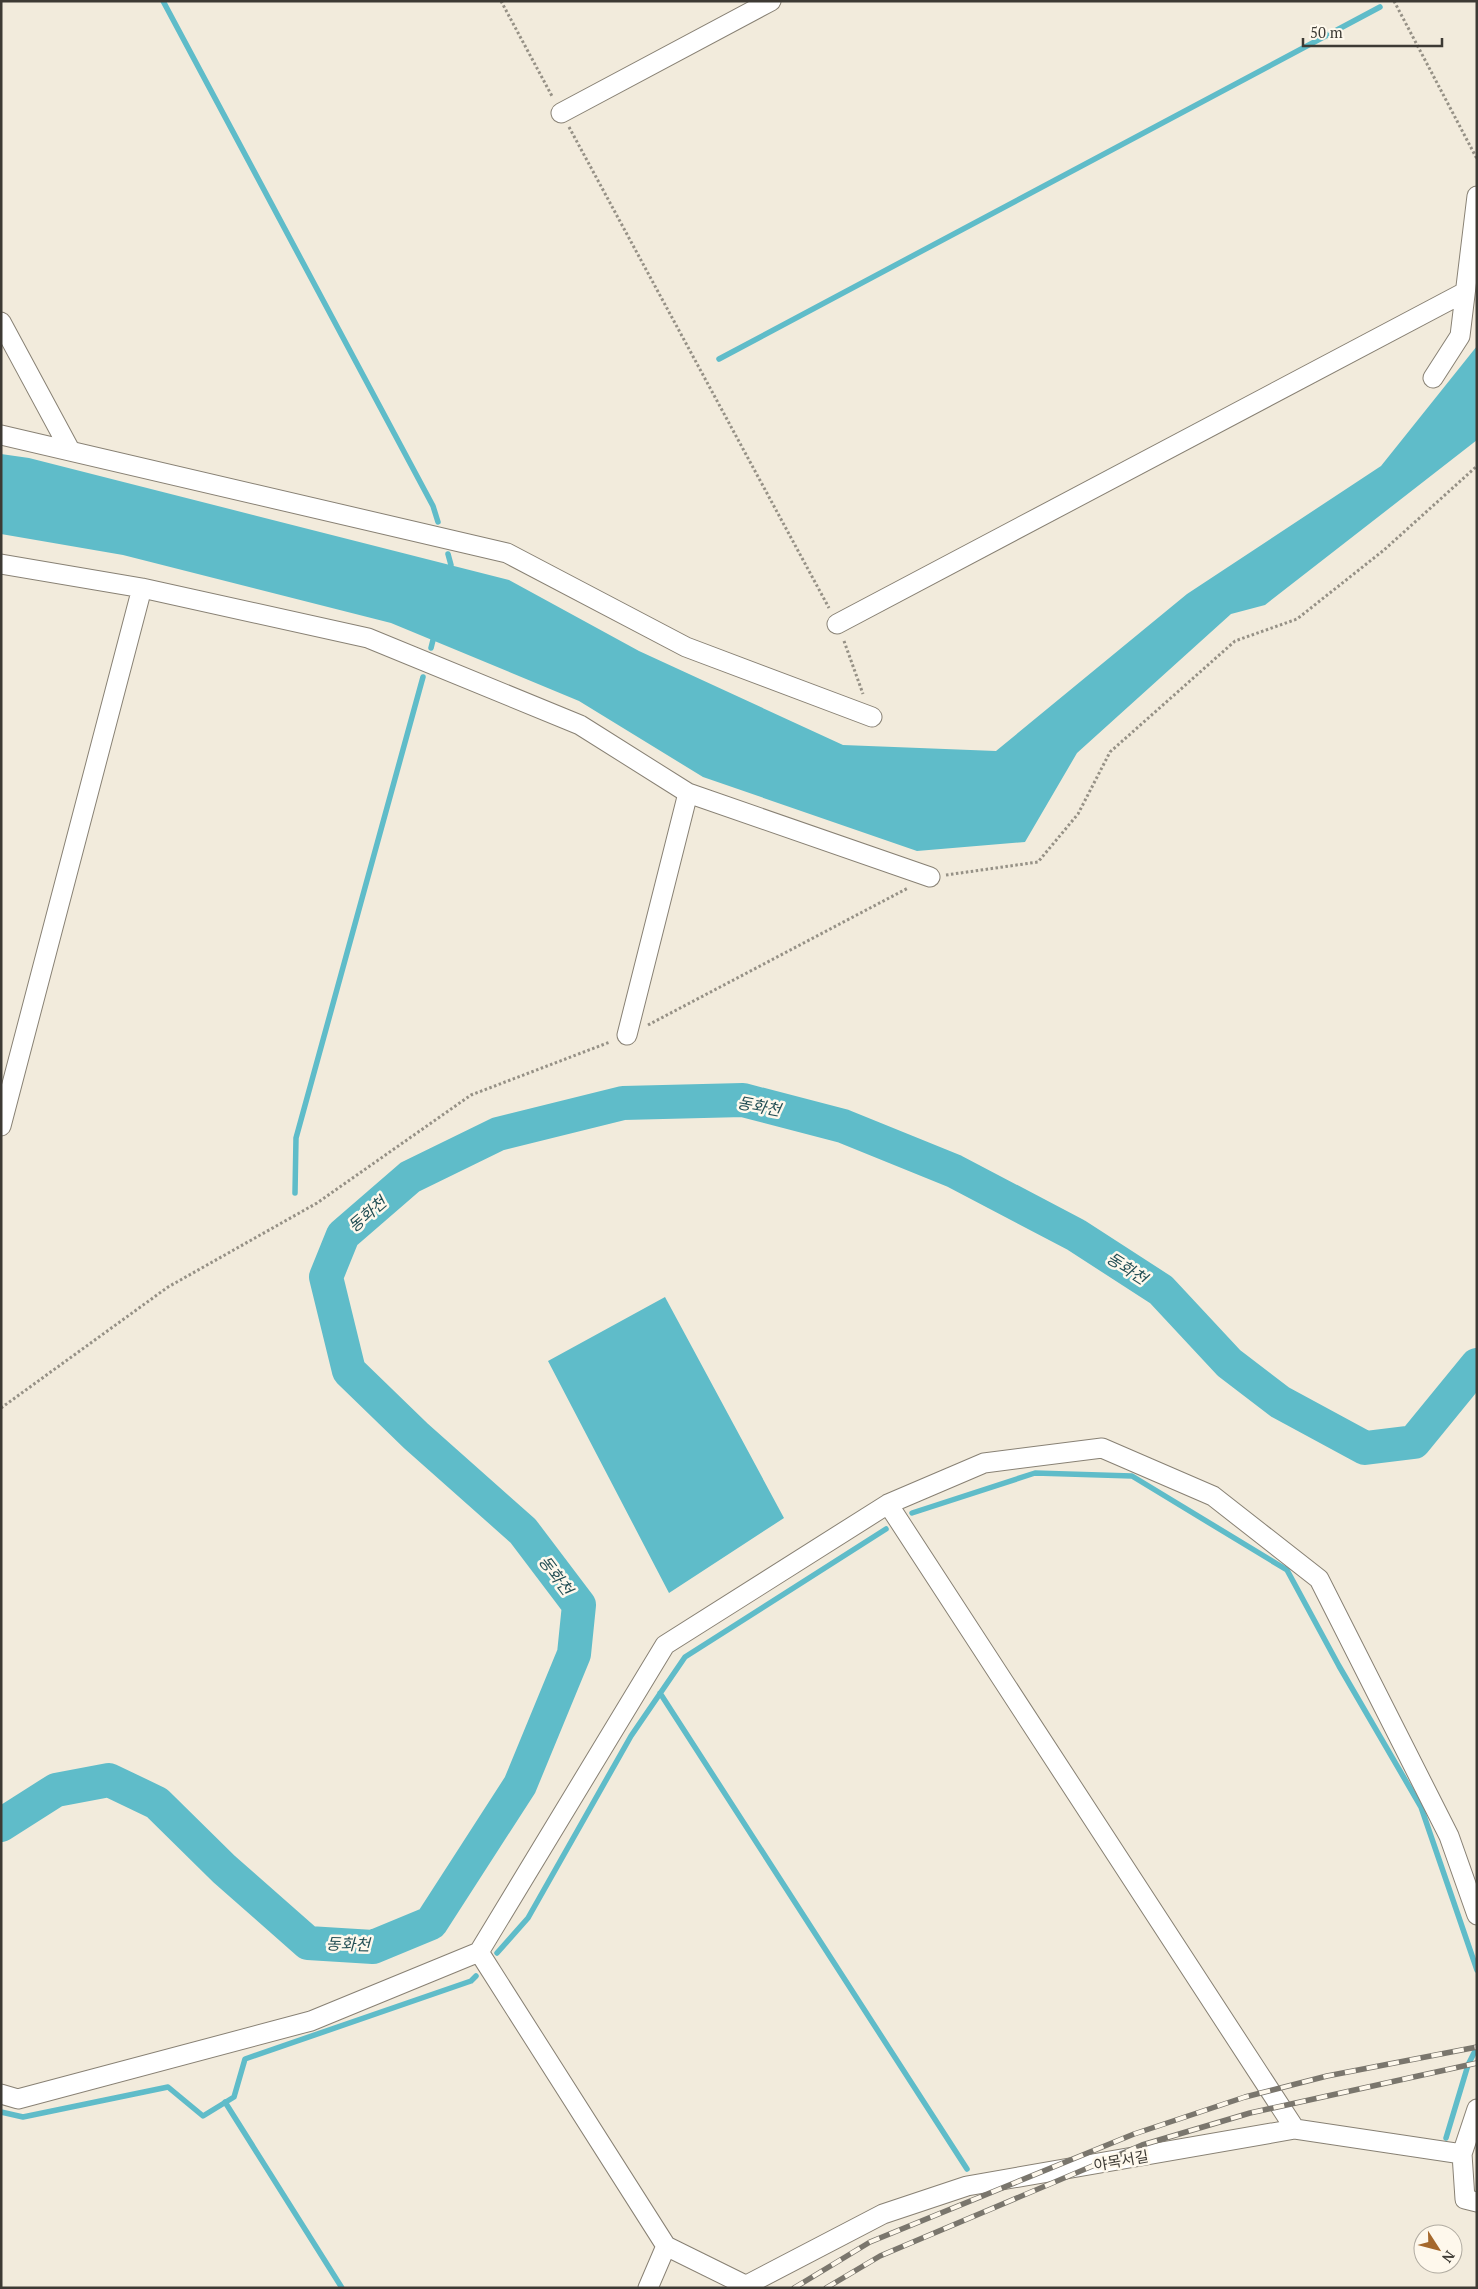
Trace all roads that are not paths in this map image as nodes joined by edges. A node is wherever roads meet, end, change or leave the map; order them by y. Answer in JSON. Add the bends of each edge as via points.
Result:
{"nodes":[{"id":1,"x":771,"y":1,"type":"edge"},
{"id":2,"x":561,"y":113,"type":"road end"},
{"id":3,"x":1477,"y":196,"type":"edge"},
{"id":4,"x":1465,"y":292,"type":"junction"},
{"id":5,"x":1,"y":322,"type":"edge"},
{"id":6,"x":1433,"y":378,"type":"dead end"},
{"id":7,"x":1,"y":435,"type":"edge"},
{"id":8,"x":70,"y":450,"type":"junction"},
{"id":9,"x":1,"y":564,"type":"edge"},
{"id":10,"x":142,"y":588,"type":"junction"},
{"id":11,"x":837,"y":624,"type":"road end"},
{"id":12,"x":872,"y":717,"type":"road end"},
{"id":13,"x":688,"y":793,"type":"junction"},
{"id":14,"x":930,"y":877,"type":"road end"},
{"id":15,"x":627,"y":1035,"type":"road end"},
{"id":16,"x":1,"y":1126,"type":"edge"},
{"id":17,"x":888,"y":1504,"type":"junction"},
{"id":18,"x":1477,"y":1915,"type":"edge"},
{"id":19,"x":479,"y":1952,"type":"junction"},
{"id":20,"x":1,"y":2094,"type":"edge"},
{"id":21,"x":1477,"y":2109,"type":"edge"},
{"id":22,"x":1295,"y":2129,"type":"junction"},
{"id":23,"x":1462,"y":2154,"type":"junction"},
{"id":24,"x":1477,"y":2202,"type":"edge"},
{"id":25,"x":666,"y":2246,"type":"junction"},
{"id":26,"x":743,"y":2286,"type":"edge"},
{"id":27,"x":648,"y":2288,"type":"edge"}],
"edges":[{"from":1,"to":2,"type":"street"},
{"from":3,"to":4,"type":"street"},
{"from":4,"to":6,"type":"street","via":[[1460,336]]},
{"from":4,"to":11,"type":"street"},
{"from":5,"to":8,"type":"street"},
{"from":7,"to":8,"type":"street"},
{"from":8,"to":12,"type":"street","via":[[507,553],[686,646]]},
{"from":9,"to":10,"type":"street"},
{"from":10,"to":13,"type":"street","via":[[368,638],[580,725]]},
{"from":10,"to":16,"type":"street"},
{"from":13,"to":14,"type":"street"},
{"from":13,"to":15,"type":"street"},
{"from":17,"to":18,"type":"street","via":[[984,1463],[1102,1448],[1213,1496],[1319,1579],[1449,1836]]},
{"from":17,"to":19,"type":"street","via":[[665,1645]]},
{"from":17,"to":22,"type":"street"},
{"from":19,"to":20,"type":"street","via":[[311,2021],[18,2099]]},
{"from":19,"to":25,"type":"street"},
{"from":21,"to":23,"type":"street"},
{"from":22,"to":23,"type":"street","name":"야목서길"},
{"from":22,"to":26,"type":"street","name":"야목서길","via":[[967,2186],[883,2214]]},
{"from":23,"to":24,"type":"street","via":[[1465,2199]]},
{"from":25,"to":26,"type":"street"},
{"from":25,"to":27,"type":"street"}]}
